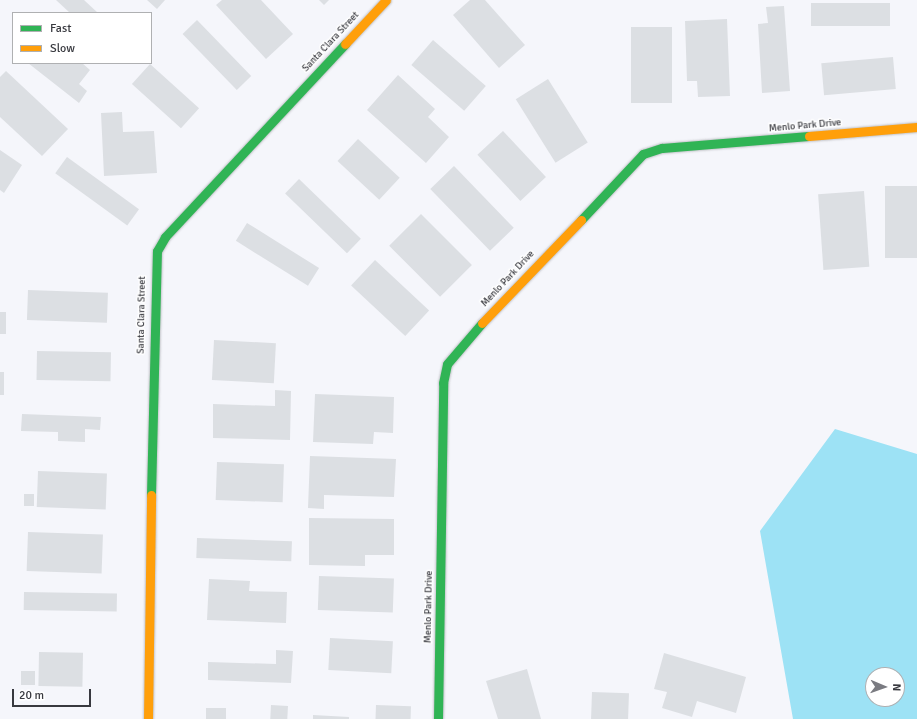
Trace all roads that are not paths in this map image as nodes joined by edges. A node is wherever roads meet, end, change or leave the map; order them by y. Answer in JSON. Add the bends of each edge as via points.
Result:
{"nodes":[{"id":1,"x":386,"y":0,"type":"edge"},
{"id":2,"x":917,"y":127,"type":"edge"},
{"id":3,"x":148,"y":719,"type":"edge"},
{"id":4,"x":438,"y":719,"type":"edge"}],
"edges":[{"from":1,"to":3,"type":"street","name":"Santa Clara Street","via":[[175,226],[157,251],[154,267]]},
{"from":2,"to":4,"type":"street","name":"Menlo Park Drive","via":[[662,148],[643,154],[456,350],[447,364],[443,383]]}]}
